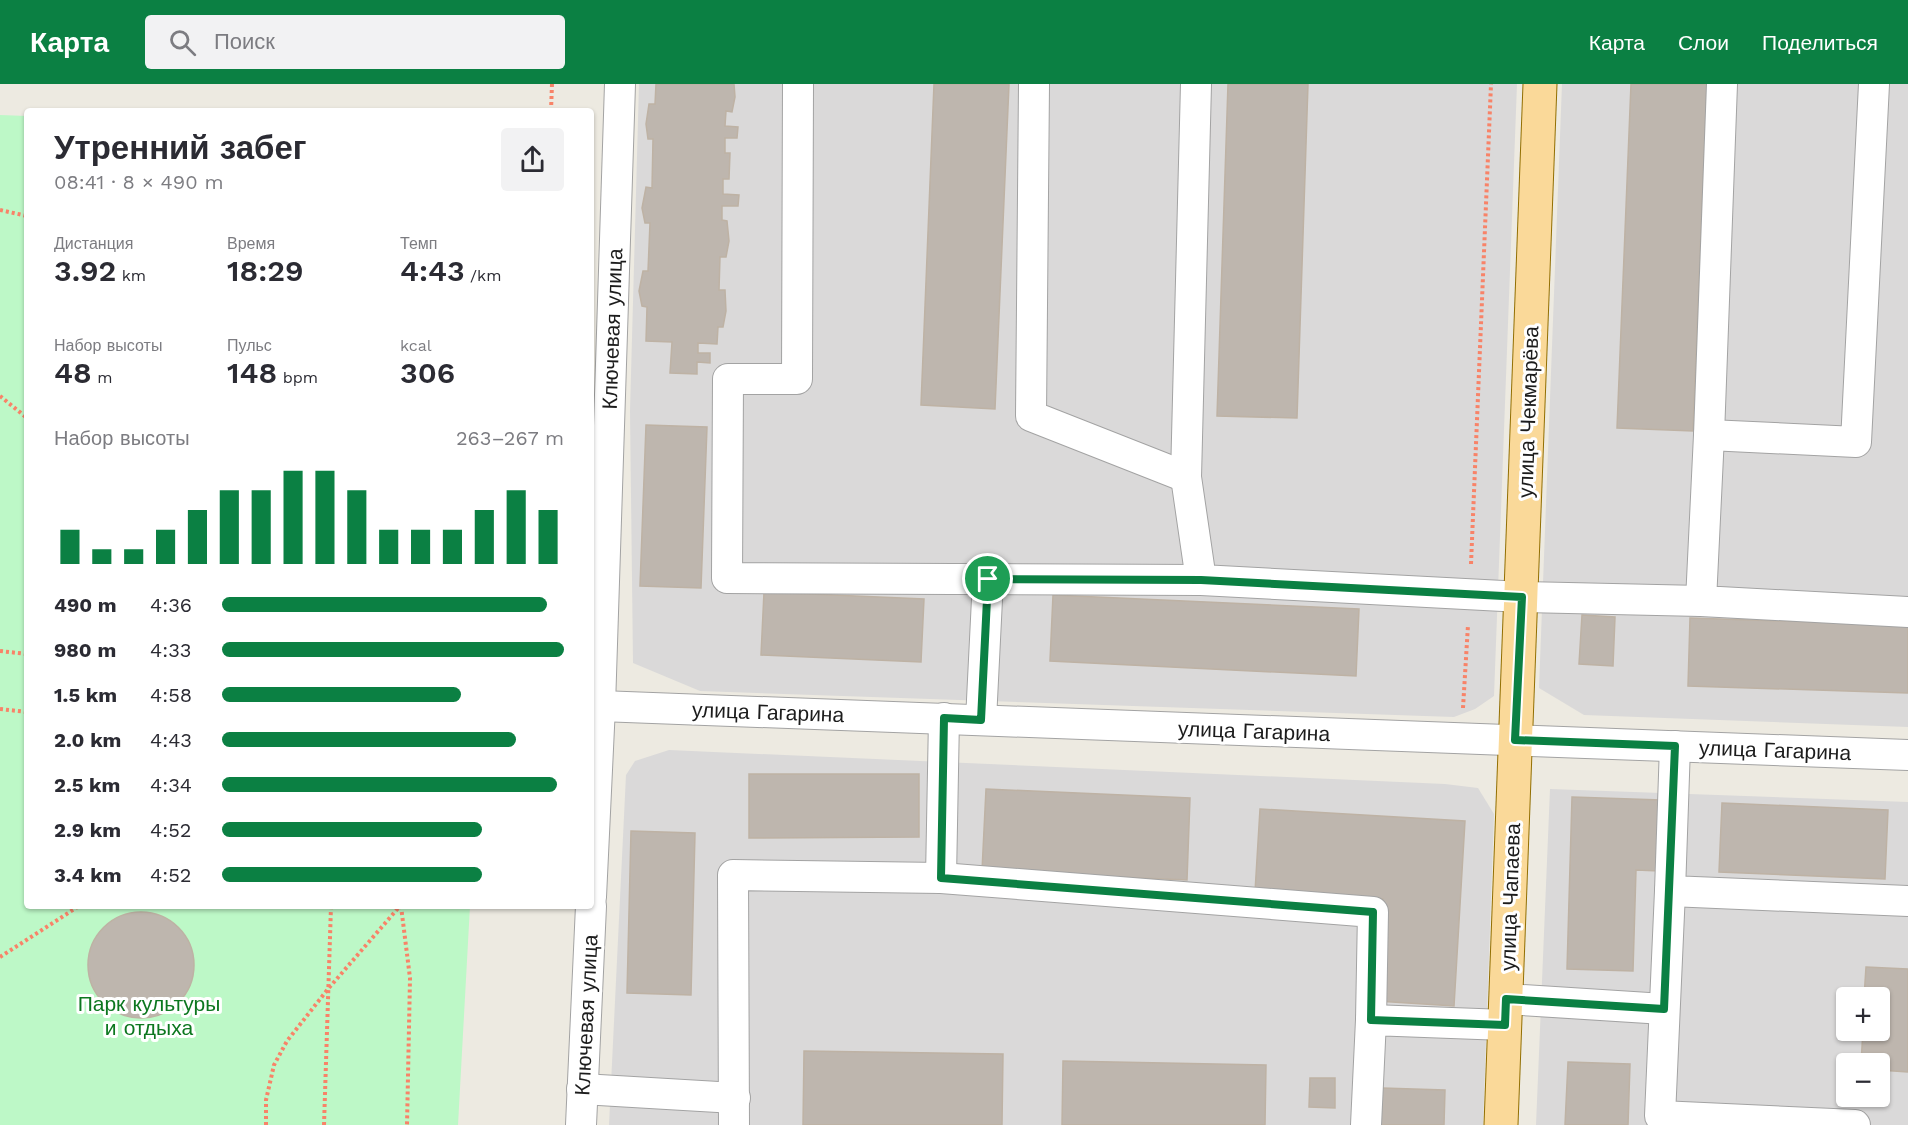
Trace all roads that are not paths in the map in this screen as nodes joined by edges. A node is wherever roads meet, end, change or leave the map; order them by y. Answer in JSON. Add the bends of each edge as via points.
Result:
{"nodes":[{"id":1,"x":620,"y":84,"type":"edge"},
{"id":2,"x":798,"y":84,"type":"edge"},
{"id":3,"x":1034,"y":84,"type":"edge"},
{"id":4,"x":1196,"y":84,"type":"edge"},
{"id":5,"x":1540,"y":84,"type":"edge"},
{"id":6,"x":1722,"y":84,"type":"edge"},
{"id":7,"x":1874,"y":84,"type":"edge"},
{"id":8,"x":1709,"y":435,"type":"junction"},
{"id":9,"x":1186,"y":477,"type":"junction"},
{"id":10,"x":988,"y":579,"type":"junction"},
{"id":11,"x":1201,"y":580,"type":"junction"},
{"id":12,"x":1522,"y":597,"type":"junction"},
{"id":13,"x":1701,"y":601,"type":"junction"},
{"id":14,"x":1908,"y":612,"type":"edge"},
{"id":15,"x":600,"y":706,"type":"junction"},
{"id":16,"x":944,"y":718,"type":"junction"},
{"id":17,"x":981,"y":720,"type":"junction"},
{"id":18,"x":1515,"y":740,"type":"junction"},
{"id":19,"x":1675,"y":746,"type":"junction"},
{"id":20,"x":1908,"y":755,"type":"edge"},
{"id":21,"x":594,"y":833,"type":"edge"},
{"id":22,"x":941,"y":878,"type":"junction"},
{"id":23,"x":1670,"y":891,"type":"junction"},
{"id":24,"x":1908,"y":901,"type":"edge"},
{"id":25,"x":591,"y":909,"type":"edge"},
{"id":26,"x":1664,"y":1009,"type":"junction"},
{"id":27,"x":1506,"y":1012,"type":"junction"},
{"id":28,"x":1371,"y":1020,"type":"junction"},
{"id":29,"x":582,"y":1089,"type":"junction"},
{"id":30,"x":734,"y":1111,"type":"edge"},
{"id":31,"x":581,"y":1125,"type":"edge"},
{"id":32,"x":1366,"y":1125,"type":"edge"},
{"id":33,"x":1501,"y":1125,"type":"edge"},
{"id":34,"x":1855,"y":1125,"type":"edge"}],
"edges":[{"from":1,"to":15,"type":"street","name":"Ключевая улица"},
{"from":2,"to":10,"type":"street","via":[[798,379],[728,379],[727,578]]},
{"from":3,"to":9,"type":"street","via":[[1031,416]]},
{"from":4,"to":9,"type":"street"},
{"from":5,"to":12,"type":"main road","name":"улица Чекмарёва"},
{"from":6,"to":8,"type":"street"},
{"from":7,"to":8,"type":"street","via":[[1856,442]]},
{"from":8,"to":13,"type":"street"},
{"from":9,"to":11,"type":"street"},
{"from":10,"to":11,"type":"street"},
{"from":10,"to":17,"type":"street"},
{"from":11,"to":12,"type":"street"},
{"from":12,"to":13,"type":"street"},
{"from":12,"to":18,"type":"main road","name":"улица Чекмарёва"},
{"from":13,"to":14,"type":"street"},
{"from":15,"to":16,"type":"street","name":"улица Гагарина"},
{"from":15,"to":21,"type":"street","name":"Ключевая улица"},
{"from":16,"to":17,"type":"street","name":"улица Гагарина"},
{"from":16,"to":22,"type":"street"},
{"from":17,"to":18,"type":"street","name":"улица Гагарина"},
{"from":18,"to":19,"type":"street","name":"улица Гагарина"},
{"from":18,"to":27,"type":"main road","name":"улица Чапаева"},
{"from":19,"to":20,"type":"street","name":"улица Гагарина"},
{"from":19,"to":23,"type":"street"},
{"from":22,"to":28,"type":"street","via":[[1373,912]]},
{"from":22,"to":30,"type":"street","via":[[732,875]]},
{"from":23,"to":24,"type":"street"},
{"from":23,"to":26,"type":"street"},
{"from":25,"to":29,"type":"street","name":"Ключевая улица"},
{"from":26,"to":27,"type":"street"},
{"from":26,"to":34,"type":"street","via":[[1660,1116]]},
{"from":27,"to":28,"type":"street"},
{"from":27,"to":33,"type":"main road","name":"улица Чапаева"},
{"from":28,"to":32,"type":"street"},
{"from":29,"to":30,"type":"street"},
{"from":29,"to":31,"type":"street","name":"Ключевая улица"}]}
